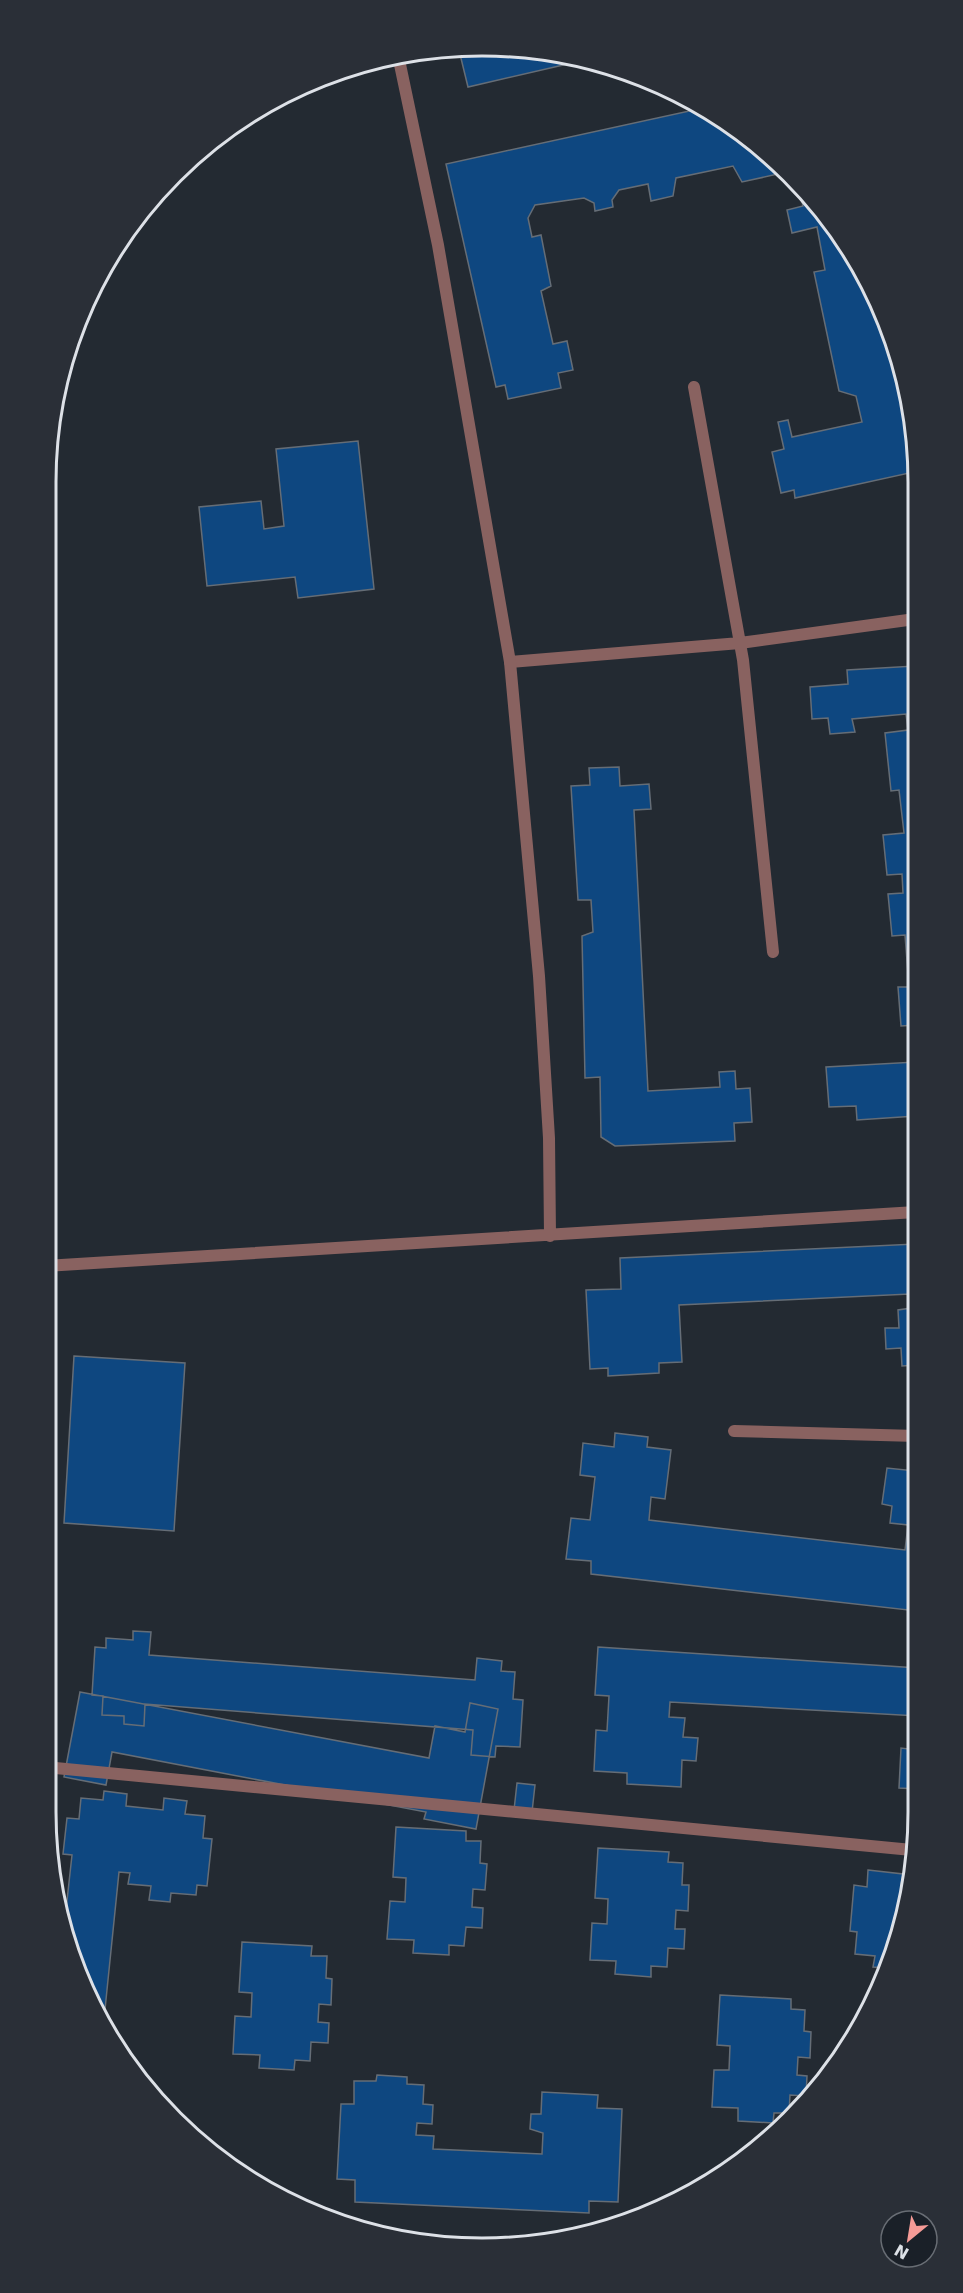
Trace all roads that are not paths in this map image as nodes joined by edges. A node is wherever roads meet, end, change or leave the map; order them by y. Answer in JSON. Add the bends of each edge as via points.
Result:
{"nodes":[{"id":1,"x":400,"y":64,"type":"edge"},
{"id":2,"x":694,"y":387,"type":"dead end"},
{"id":3,"x":908,"y":620,"type":"edge"},
{"id":4,"x":740,"y":643,"type":"junction"},
{"id":5,"x":510,"y":662,"type":"junction"},
{"id":6,"x":773,"y":952,"type":"dead end"},
{"id":7,"x":908,"y":1213,"type":"edge"},
{"id":8,"x":550,"y":1236,"type":"junction"},
{"id":9,"x":56,"y":1265,"type":"edge"},
{"id":10,"x":734,"y":1431,"type":"dead end"},
{"id":11,"x":908,"y":1436,"type":"edge"},
{"id":12,"x":56,"y":1768,"type":"edge"},
{"id":13,"x":906,"y":1849,"type":"edge"}],
"edges":[{"from":1,"to":5,"type":"street","via":[[438,245]]},
{"from":2,"to":4,"type":"street"},
{"from":3,"to":4,"type":"street"},
{"from":4,"to":5,"type":"street"},
{"from":4,"to":6,"type":"street"},
{"from":5,"to":8,"type":"street","via":[[538,976],[549,1138]]},
{"from":7,"to":8,"type":"street"},
{"from":8,"to":9,"type":"street"},
{"from":10,"to":11,"type":"street"},
{"from":12,"to":13,"type":"street"}]}
